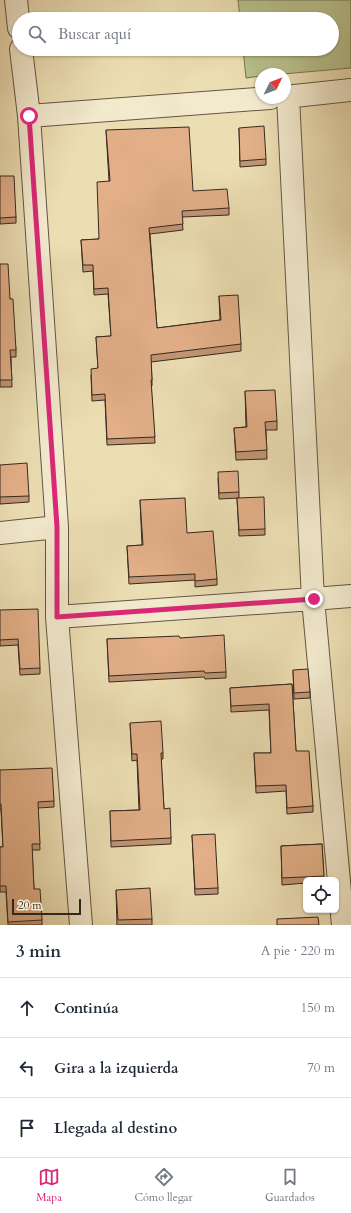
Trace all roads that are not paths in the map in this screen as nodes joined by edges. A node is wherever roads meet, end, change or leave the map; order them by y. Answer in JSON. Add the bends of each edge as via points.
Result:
{"nodes":[{"id":1,"x":16,"y":0,"type":"edge"},
{"id":2,"x":17,"y":12,"type":"edge"},
{"id":3,"x":22,"y":56,"type":"edge"},
{"id":4,"x":351,"y":90,"type":"edge"},
{"id":5,"x":291,"y":96,"type":"edge"},
{"id":6,"x":255,"y":99,"type":"edge"},
{"id":7,"x":281,"y":104,"type":"edge"},
{"id":8,"x":29,"y":116,"type":"junction"},
{"id":9,"x":57,"y":527,"type":"junction"},
{"id":10,"x":0,"y":533,"type":"edge"},
{"id":11,"x":351,"y":596,"type":"edge"},
{"id":12,"x":314,"y":599,"type":"junction"},
{"id":13,"x":57,"y":617,"type":"junction"},
{"id":14,"x":82,"y":925,"type":"edge"},
{"id":15,"x":343,"y":925,"type":"edge"}],
"edges":[{"from":1,"to":2,"type":"street"},
{"from":3,"to":8,"type":"street"},
{"from":4,"to":5,"type":"street"},
{"from":6,"to":8,"type":"street"},
{"from":7,"to":12,"type":"street"},
{"from":8,"to":9,"type":"street"},
{"from":9,"to":10,"type":"street"},
{"from":9,"to":13,"type":"street"},
{"from":11,"to":12,"type":"street"},
{"from":12,"to":13,"type":"street"},
{"from":12,"to":15,"type":"street"},
{"from":13,"to":14,"type":"street"}]}
